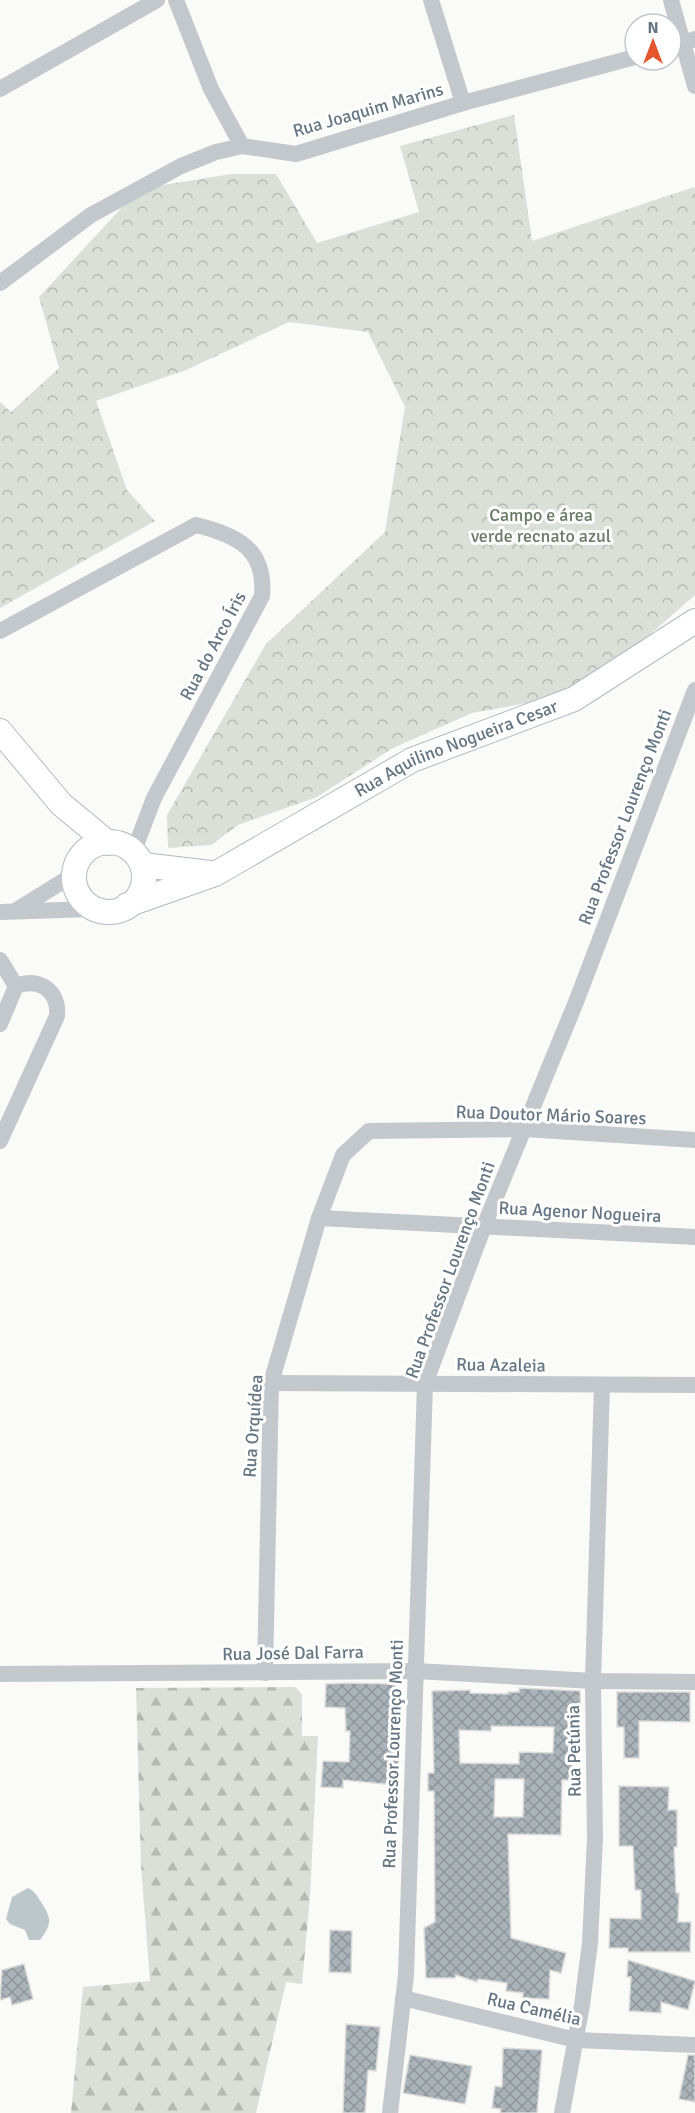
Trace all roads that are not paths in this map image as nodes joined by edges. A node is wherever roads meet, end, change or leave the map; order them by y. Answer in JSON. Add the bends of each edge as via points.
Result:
{"nodes":[{"id":1,"x":157,"y":0,"type":"edge"},
{"id":2,"x":176,"y":0,"type":"edge"},
{"id":3,"x":431,"y":0,"type":"edge"},
{"id":4,"x":683,"y":44,"type":"edge"},
{"id":5,"x":623,"y":60,"type":"edge"},
{"id":6,"x":695,"y":86,"type":"edge"},
{"id":7,"x":0,"y":89,"type":"edge"},
{"id":8,"x":463,"y":103,"type":"junction"},
{"id":9,"x":242,"y":147,"type":"junction"},
{"id":10,"x":0,"y":283,"type":"edge"},
{"id":11,"x":695,"y":621,"type":"edge"},
{"id":12,"x":0,"y":631,"type":"edge"},
{"id":13,"x":695,"y":690,"type":"edge"},
{"id":14,"x":0,"y":731,"type":"edge"},
{"id":15,"x":61,"y":804,"type":"junction"},
{"id":16,"x":108,"y":843,"type":"junction"},
{"id":17,"x":138,"y":859,"type":"junction"},
{"id":18,"x":77,"y":866,"type":"junction"},
{"id":19,"x":215,"y":874,"type":"junction"},
{"id":20,"x":127,"y":905,"type":"junction"},
{"id":21,"x":92,"y":909,"type":"junction"},
{"id":22,"x":7,"y":912,"type":"edge"},
{"id":23,"x":0,"y":960,"type":"edge"},
{"id":24,"x":16,"y":986,"type":"junction"},
{"id":25,"x":0,"y":1024,"type":"edge"},
{"id":26,"x":525,"y":1129,"type":"junction"},
{"id":27,"x":369,"y":1131,"type":"joint"},
{"id":28,"x":695,"y":1140,"type":"edge"},
{"id":29,"x":0,"y":1141,"type":"edge"},
{"id":30,"x":319,"y":1218,"type":"junction"},
{"id":31,"x":484,"y":1226,"type":"junction"},
{"id":32,"x":695,"y":1237,"type":"edge"},
{"id":33,"x":272,"y":1383,"type":"junction"},
{"id":34,"x":425,"y":1384,"type":"junction"},
{"id":35,"x":602,"y":1385,"type":"junction"},
{"id":36,"x":695,"y":1385,"type":"edge"},
{"id":37,"x":416,"y":1671,"type":"junction"},
{"id":38,"x":265,"y":1673,"type":"junction"},
{"id":39,"x":0,"y":1674,"type":"edge"},
{"id":40,"x":593,"y":1681,"type":"junction"},
{"id":41,"x":695,"y":1682,"type":"edge"},
{"id":42,"x":403,"y":1998,"type":"junction"},
{"id":43,"x":576,"y":2040,"type":"junction"},
{"id":44,"x":695,"y":2045,"type":"edge"},
{"id":45,"x":390,"y":2113,"type":"edge"},
{"id":46,"x":562,"y":2113,"type":"edge"}],
"edges":[{"from":1,"to":7,"type":"street"},
{"from":2,"to":9,"type":"street","via":[[211,88]]},
{"from":3,"to":8,"type":"street"},
{"from":4,"to":6,"type":"street"},
{"from":5,"to":8,"type":"street","name":"Rua Joaquim Marins"},
{"from":8,"to":9,"type":"street","name":"Rua Joaquim Marins","via":[[296,154]]},
{"from":9,"to":10,"type":"street","name":"Rua Joaquim Marins","via":[[181,166],[91,215]]},
{"from":11,"to":19,"type":"street","name":"Rua Aquilino Nogueira Cesar","via":[[574,699],[412,760]]},
{"from":12,"to":17,"type":"street","name":"Rua do Arco Íris","via":[[196,525],[228,533],[247,548],[264,575],[262,596],[154,798]]},
{"from":13,"to":26,"type":"street","name":"Rua Professor Lourenço Monti"},
{"from":14,"to":15,"type":"street"},
{"from":15,"to":16,"type":"street"},
{"from":15,"to":18,"type":"street"},
{"from":16,"to":17,"type":"street","via":[[120,845]]},
{"from":16,"to":18,"type":"street","via":[[98,844]]},
{"from":17,"to":19,"type":"street"},
{"from":17,"to":20,"type":"street","via":[[144,886],[138,899]]},
{"from":18,"to":21,"type":"street","via":[[76,890]]},
{"from":18,"to":22,"type":"street"},
{"from":19,"to":20,"type":"street","name":"Rua Aquilino Nogueira Cesar"},
{"from":20,"to":21,"type":"street","via":[[114,910]]},
{"from":21,"to":22,"type":"street"},
{"from":23,"to":24,"type":"street"},
{"from":24,"to":25,"type":"street"},
{"from":24,"to":29,"type":"street","via":[[34,982],[43,985],[56,998],[57,1016]]},
{"from":26,"to":27,"type":"street","name":"Rua Doutor Mário Soares"},
{"from":26,"to":28,"type":"street","name":"Rua Doutor Mário Soares"},
{"from":26,"to":31,"type":"street","name":"Rua Professor Lourenço Monti"},
{"from":27,"to":30,"type":"street","name":"Rua Orquídea","via":[[343,1155]]},
{"from":30,"to":31,"type":"street","name":"Rua Agenor Nogueira"},
{"from":30,"to":33,"type":"street","name":"Rua Orquídea"},
{"from":31,"to":32,"type":"street","name":"Rua Agenor Nogueira"},
{"from":31,"to":34,"type":"street","name":"Rua Professor Lourenço Monti"},
{"from":33,"to":34,"type":"street","name":"Rua Azaleia"},
{"from":33,"to":38,"type":"street","name":"Rua Orquídea"},
{"from":34,"to":35,"type":"street","name":"Rua Azaleia"},
{"from":34,"to":37,"type":"street","name":"Rua Professor Lourenço Monti"},
{"from":35,"to":36,"type":"street","name":"Rua Azaleia"},
{"from":35,"to":40,"type":"street","name":"Rua Petúnia"},
{"from":37,"to":38,"type":"street","name":"Rua José Dal Farra"},
{"from":37,"to":40,"type":"street","name":"Rua José Dal Farra"},
{"from":37,"to":42,"type":"street","name":"Rua Professor Lourenço Monti"},
{"from":38,"to":39,"type":"street","name":"Rua José Dal Farra"},
{"from":40,"to":41,"type":"street","name":"Rua José Dal Farra"},
{"from":40,"to":43,"type":"street","name":"Rua Petúnia","via":[[595,1850],[590,1943]]},
{"from":42,"to":43,"type":"street","name":"Rua Camélia"},
{"from":42,"to":45,"type":"street","name":"Rua Professor Lourenço Monti"},
{"from":43,"to":44,"type":"street","name":"Rua Camélia"},
{"from":43,"to":46,"type":"street","name":"Rua Petúnia"}]}
